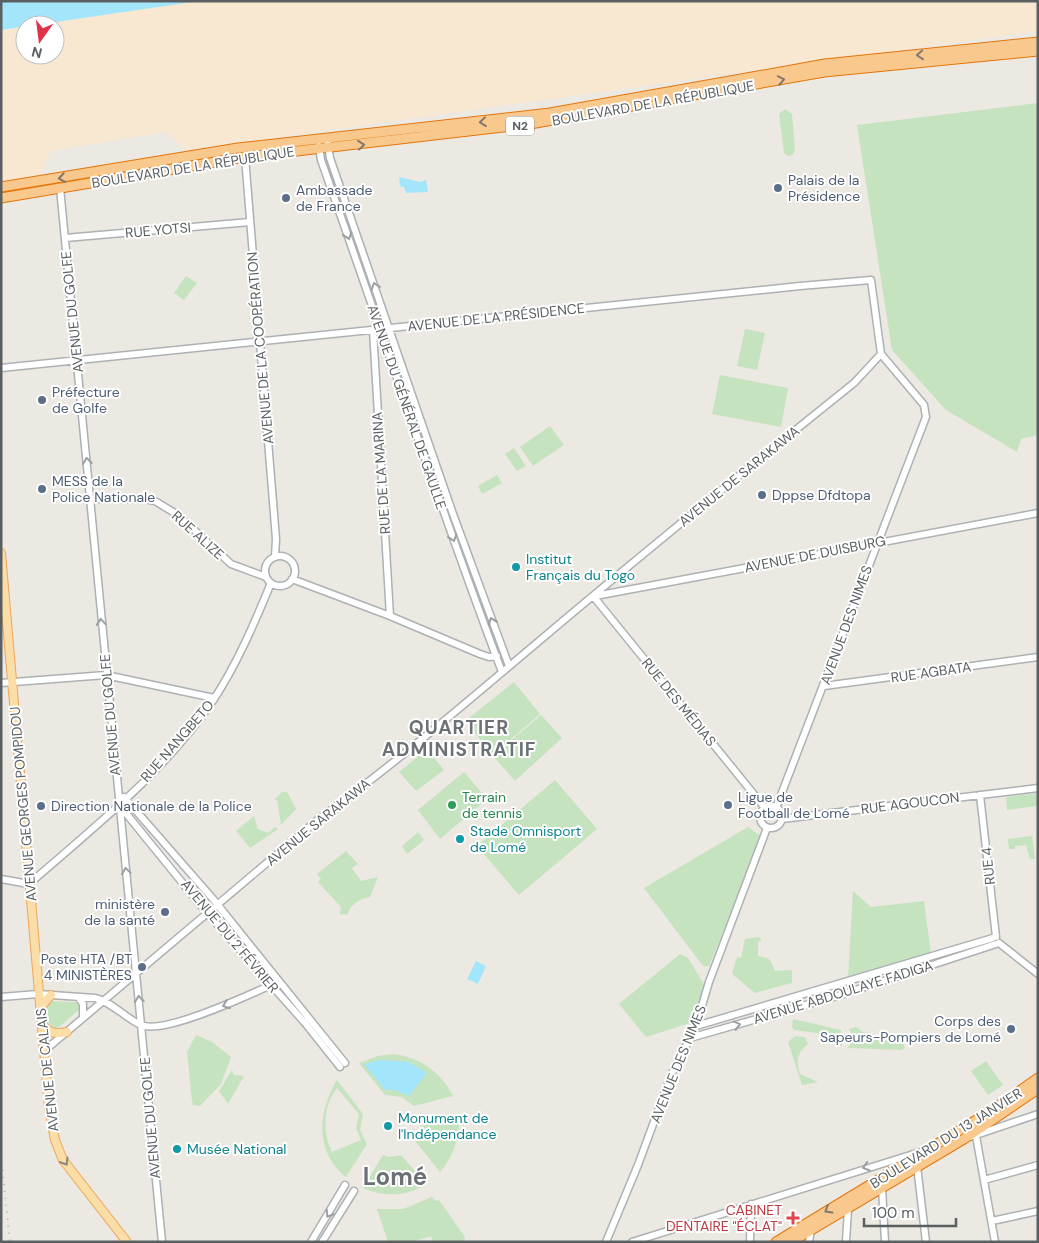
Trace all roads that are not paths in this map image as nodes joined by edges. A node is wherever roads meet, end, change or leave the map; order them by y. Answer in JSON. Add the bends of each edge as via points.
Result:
{"nodes":[{"id":1,"x":1038,"y":42,"type":"edge"},
{"id":2,"x":1038,"y":50,"type":"edge"},
{"id":3,"x":323,"y":139,"type":"junction"},
{"id":4,"x":324,"y":149,"type":"junction"},
{"id":5,"x":245,"y":157,"type":"junction"},
{"id":6,"x":1,"y":187,"type":"edge"},
{"id":7,"x":60,"y":188,"type":"junction"},
{"id":8,"x":1,"y":198,"type":"edge"},
{"id":9,"x":250,"y":222,"type":"junction"},
{"id":10,"x":65,"y":238,"type":"junction"},
{"id":11,"x":389,"y":328,"type":"junction"},
{"id":12,"x":376,"y":329,"type":"junction"},
{"id":13,"x":258,"y":343,"type":"junction"},
{"id":14,"x":881,"y":354,"type":"junction"},
{"id":15,"x":77,"y":362,"type":"junction"},
{"id":16,"x":1,"y":368,"type":"edge"},
{"id":17,"x":91,"y":498,"type":"junction"},
{"id":18,"x":448,"y":498,"type":"junction"},
{"id":19,"x":440,"y":501,"type":"junction"},
{"id":20,"x":1038,"y":513,"type":"edge"},
{"id":21,"x":453,"y":514,"type":"junction"},
{"id":22,"x":446,"y":517,"type":"junction"},
{"id":23,"x":877,"y":542,"type":"junction"},
{"id":24,"x":1,"y":553,"type":"edge"},
{"id":25,"x":279,"y":557,"type":"junction"},
{"id":26,"x":265,"y":569,"type":"junction"},
{"id":27,"x":244,"y":570,"type":"junction"},
{"id":28,"x":266,"y":576,"type":"junction"},
{"id":29,"x":293,"y":577,"type":"junction"},
{"id":30,"x":271,"y":583,"type":"junction"},
{"id":31,"x":278,"y":586,"type":"junction"},
{"id":32,"x":594,"y":596,"type":"junction"},
{"id":33,"x":264,"y":600,"type":"junction"},
{"id":34,"x":390,"y":616,"type":"junction"},
{"id":35,"x":503,"y":654,"type":"junction"},
{"id":36,"x":495,"y":656,"type":"junction"},
{"id":37,"x":1038,"y":657,"type":"edge"},
{"id":38,"x":509,"y":666,"type":"junction"},
{"id":39,"x":502,"y":672,"type":"junction"},
{"id":40,"x":106,"y":675,"type":"junction"},
{"id":41,"x":13,"y":682,"type":"junction"},
{"id":42,"x":1,"y":683,"type":"edge"},
{"id":43,"x":824,"y":686,"type":"junction"},
{"id":44,"x":214,"y":698,"type":"junction"},
{"id":45,"x":1038,"y":788,"type":"edge"},
{"id":46,"x":118,"y":791,"type":"junction"},
{"id":47,"x":980,"y":795,"type":"junction"},
{"id":48,"x":128,"y":801,"type":"junction"},
{"id":49,"x":120,"y":805,"type":"junction"},
{"id":50,"x":765,"y":808,"type":"junction"},
{"id":51,"x":776,"y":808,"type":"junction"},
{"id":52,"x":782,"y":819,"type":"junction"},
{"id":53,"x":767,"y":828,"type":"junction"},
{"id":54,"x":173,"y":855,"type":"junction"},
{"id":55,"x":166,"y":860,"type":"junction"},
{"id":56,"x":1,"y":879,"type":"edge"},
{"id":57,"x":29,"y":884,"type":"junction"},
{"id":58,"x":203,"y":890,"type":"junction"},
{"id":59,"x":196,"y":897,"type":"junction"},
{"id":60,"x":217,"y":905,"type":"junction"},
{"id":61,"x":208,"y":913,"type":"junction"},
{"id":62,"x":996,"y":940,"type":"junction"},
{"id":63,"x":135,"y":972,"type":"junction"},
{"id":64,"x":1038,"y":974,"type":"edge"},
{"id":65,"x":271,"y":985,"type":"junction"},
{"id":66,"x":835,"y":986,"type":"junction"},
{"id":67,"x":38,"y":994,"type":"junction"},
{"id":68,"x":51,"y":995,"type":"junction"},
{"id":69,"x":837,"y":996,"type":"junction"},
{"id":70,"x":1,"y":997,"type":"edge"},
{"id":71,"x":79,"y":998,"type":"junction"},
{"id":72,"x":103,"y":1000,"type":"junction"},
{"id":73,"x":41,"y":1007,"type":"junction"},
{"id":74,"x":83,"y":1017,"type":"junction"},
{"id":75,"x":713,"y":1021,"type":"junction"},
{"id":76,"x":42,"y":1023,"type":"junction"},
{"id":77,"x":142,"y":1026,"type":"junction"},
{"id":78,"x":696,"y":1026,"type":"junction"},
{"id":79,"x":716,"y":1030,"type":"junction"},
{"id":80,"x":67,"y":1032,"type":"junction"},
{"id":81,"x":690,"y":1038,"type":"junction"},
{"id":82,"x":44,"y":1050,"type":"junction"},
{"id":83,"x":1038,"y":1078,"type":"edge"},
{"id":84,"x":1038,"y":1089,"type":"edge"},
{"id":85,"x":1037,"y":1116,"type":"edge"},
{"id":86,"x":976,"y":1136,"type":"junction"},
{"id":87,"x":964,"y":1139,"type":"junction"},
{"id":88,"x":930,"y":1149,"type":"junction"},
{"id":89,"x":1038,"y":1165,"type":"edge"},
{"id":90,"x":917,"y":1166,"type":"junction"},
{"id":91,"x":984,"y":1180,"type":"junction"},
{"id":92,"x":345,"y":1185,"type":"dead end"},
{"id":93,"x":882,"y":1188,"type":"junction"},
{"id":94,"x":354,"y":1191,"type":"dead end"},
{"id":95,"x":751,"y":1204,"type":"junction"},
{"id":96,"x":848,"y":1209,"type":"junction"},
{"id":97,"x":1038,"y":1211,"type":"edge"},
{"id":98,"x":992,"y":1221,"type":"junction"},
{"id":99,"x":811,"y":1230,"type":"junction"},
{"id":100,"x":128,"y":1242,"type":"edge"},
{"id":101,"x":162,"y":1242,"type":"edge"},
{"id":102,"x":311,"y":1242,"type":"edge"},
{"id":103,"x":322,"y":1242,"type":"edge"},
{"id":104,"x":606,"y":1242,"type":"edge"},
{"id":105,"x":632,"y":1242,"type":"edge"},
{"id":106,"x":750,"y":1242,"type":"edge"},
{"id":107,"x":776,"y":1242,"type":"edge"},
{"id":108,"x":791,"y":1242,"type":"edge"},
{"id":109,"x":809,"y":1242,"type":"edge"},
{"id":110,"x":846,"y":1242,"type":"edge"},
{"id":111,"x":885,"y":1242,"type":"edge"},
{"id":112,"x":926,"y":1242,"type":"edge"},
{"id":113,"x":995,"y":1242,"type":"edge"}],
"edges":[{"from":1,"to":3,"type":"highway","name":"BOULEVARD DE LA RÉPUBLIQUE","number":"N2","one_way":true,"via":[[834,63],[550,113]]},
{"from":4,"to":2,"type":"highway","name":"BOULEVARD DE LA RÉPUBLIQUE","number":"N2","one_way":true,"via":[[530,124],[833,71]]},
{"from":3,"to":4,"type":"street","name":"AVENUE DU GÉNÉRAL DE GAULLE"},
{"from":3,"to":6,"type":"highway","name":"BOULEVARD DE LA RÉPUBLIQUE","number":"N2","one_way":true,"via":[[238,148]]},
{"from":4,"to":5,"type":"highway","name":"BOULEVARD DE LA RÉPUBLIQUE","number":"N2"},
{"from":11,"to":4,"type":"street","name":"AVENUE DU GÉNÉRAL DE GAULLE","one_way":true},
{"from":4,"to":12,"type":"street","name":"AVENUE DU GÉNÉRAL DE GAULLE","one_way":true},
{"from":5,"to":7,"type":"highway","name":"BOULEVARD DE LA RÉPUBLIQUE","number":"N2"},
{"from":5,"to":9,"type":"street","name":"AVENUE DE LA COOPÉRATION"},
{"from":7,"to":8,"type":"highway","name":"BOULEVARD DE LA RÉPUBLIQUE","number":"N2"},
{"from":7,"to":10,"type":"street","name":"AVENUE DU GOLFE"},
{"from":9,"to":10,"type":"street","name":"RUE YOTSI"},
{"from":9,"to":13,"type":"street","name":"AVENUE DE LA COOPÉRATION"},
{"from":10,"to":15,"type":"street","name":"AVENUE DU GOLFE"},
{"from":11,"to":12,"type":"street","name":"AVENUE DE LA PRÉSIDENCE"},
{"from":11,"to":14,"type":"street","name":"AVENUE DE LA PRÉSIDENCE","via":[[872,280]]},
{"from":11,"to":18,"type":"street","name":"AVENUE DU GÉNÉRAL DE GAULLE"},
{"from":12,"to":13,"type":"street","name":"AVENUE DE LA PRÉSIDENCE"},
{"from":12,"to":19,"type":"street","name":"AVENUE DU GÉNÉRAL DE GAULLE"},
{"from":12,"to":34,"type":"street","name":"RUE DE LA MARINA"},
{"from":13,"to":15,"type":"street","name":"AVENUE DE LA PRÉSIDENCE"},
{"from":13,"to":25,"type":"street","name":"AVENUE DE LA COOPÉRATION"},
{"from":14,"to":23,"type":"street","name":"AVENUE DES NIMES","via":[[924,405],[927,414]]},
{"from":14,"to":32,"type":"street","name":"AVENUE DE SARAKAWA","via":[[854,382]]},
{"from":15,"to":16,"type":"street","name":"AVENUE DE LA PRÉSIDENCE"},
{"from":17,"to":15,"type":"street","name":"AVENUE DU GOLFE","one_way":true},
{"from":17,"to":27,"type":"street","name":"RUE ALIZE","via":[[145,499],[166,506],[231,564]]},
{"from":40,"to":17,"type":"street","name":"AVENUE DU GOLFE","one_way":true},
{"from":18,"to":19,"type":"street"},
{"from":18,"to":21,"type":"street","name":"AVENUE DU GÉNÉRAL DE GAULLE"},
{"from":19,"to":22,"type":"street","name":"AVENUE DU GÉNÉRAL DE GAULLE"},
{"from":20,"to":23,"type":"street","name":"AVENUE DE DUISBURG"},
{"from":21,"to":22,"type":"street"},
{"from":35,"to":21,"type":"street","name":"AVENUE DU GÉNÉRAL DE GAULLE","one_way":true},
{"from":22,"to":36,"type":"street","name":"AVENUE DU GÉNÉRAL DE GAULLE","one_way":true},
{"from":23,"to":32,"type":"street","name":"AVENUE DE DUISBURG"},
{"from":23,"to":43,"type":"street","name":"AVENUE DES NIMES"},
{"from":24,"to":41,"type":"main road","name":"AVENUE GEORGES POMPIDOU"},
{"from":25,"to":26,"type":"street","via":[[268,561]]},
{"from":25,"to":29,"type":"street","via":[[292,563]]},
{"from":26,"to":27,"type":"street"},
{"from":26,"to":28,"type":"street"},
{"from":27,"to":28,"type":"street","name":"RUE ALIZE"},
{"from":28,"to":30,"type":"street"},
{"from":29,"to":31,"type":"street"},
{"from":29,"to":34,"type":"street"},
{"from":30,"to":31,"type":"street"},
{"from":30,"to":33,"type":"street","name":"RUE NANGBETO"},
{"from":31,"to":33,"type":"street","name":"RUE NANGBETO"},
{"from":32,"to":38,"type":"street","name":"AVENUE SARAKAWA"},
{"from":32,"to":50,"type":"street","name":"RUE DES MÉDIAS"},
{"from":33,"to":44,"type":"street","name":"RUE NANGBETO"},
{"from":34,"to":36,"type":"street","via":[[480,654]]},
{"from":35,"to":36,"type":"street"},
{"from":35,"to":38,"type":"street","name":"AVENUE DU GÉNÉRAL DE GAULLE"},
{"from":36,"to":39,"type":"street","name":"AVENUE DU GÉNÉRAL DE GAULLE"},
{"from":37,"to":43,"type":"street","name":"RUE AGBATA"},
{"from":38,"to":39,"type":"street","name":"AVENUE SARAKAWA"},
{"from":39,"to":60,"type":"street","name":"AVENUE SARAKAWA"},
{"from":40,"to":41,"type":"street"},
{"from":40,"to":44,"type":"street"},
{"from":40,"to":46,"type":"street","name":"AVENUE DU GOLFE"},
{"from":41,"to":42,"type":"street"},
{"from":41,"to":57,"type":"main road","name":"AVENUE GEORGES POMPIDOU"},
{"from":43,"to":51,"type":"street","name":"AVENUE DES NIMES"},
{"from":44,"to":48,"type":"street","name":"RUE NANGBETO"},
{"from":45,"to":47,"type":"street","name":"RUE AGOUCON"},
{"from":46,"to":48,"type":"street","name":"AVENUE DU 2 FÉVRIER"},
{"from":46,"to":49,"type":"street","name":"AVENUE DU GOLFE"},
{"from":47,"to":52,"type":"street","name":"RUE AGOUCON"},
{"from":47,"to":62,"type":"street","name":"RUE 4"},
{"from":48,"to":49,"type":"street","name":"RUE NANGBETO"},
{"from":48,"to":54,"type":"street","name":"AVENUE DU 2 FÉVRIER"},
{"from":49,"to":55,"type":"street","name":"AVENUE DU 2 FÉVRIER"},
{"from":49,"to":57,"type":"street","name":"RUE NANGBETO"},
{"from":63,"to":49,"type":"street","name":"AVENUE DU GOLFE","one_way":true},
{"from":50,"to":51,"type":"street"},
{"from":50,"to":53,"type":"street","via":[[760,812],[760,819]]},
{"from":51,"to":52,"type":"street"},
{"from":52,"to":53,"type":"street","via":[[777,826]]},
{"from":53,"to":78,"type":"street","name":"AVENUE DES NIMES","via":[[709,982]]},
{"from":54,"to":55,"type":"street"},
{"from":54,"to":58,"type":"street","name":"AVENUE DU 2 FÉVRIER"},
{"from":55,"to":59,"type":"street","name":"AVENUE DU 2 FÉVRIER"},
{"from":56,"to":57,"type":"street"},
{"from":57,"to":67,"type":"main road","name":"AVENUE GEORGES POMPIDOU"},
{"from":58,"to":59,"type":"street"},
{"from":58,"to":60,"type":"street","name":"AVENUE DU 2 FÉVRIER"},
{"from":59,"to":61,"type":"street","name":"AVENUE DU 2 FÉVRIER"},
{"from":60,"to":61,"type":"street","name":"AVENUE SARAKAWA"},
{"from":60,"to":65,"type":"street","name":"AVENUE DU 2 FÉVRIER","via":[[343,1065]]},
{"from":61,"to":63,"type":"street","name":"AVENUE SARAKAWA"},
{"from":61,"to":65,"type":"street","name":"AVENUE DU 2 FÉVRIER"},
{"from":62,"to":64,"type":"street"},
{"from":62,"to":66,"type":"street","name":"AVENUE ABDOULAYE FADIGA"},
{"from":62,"to":69,"type":"street","name":"AVENUE ABDOULAYE FADIGA"},
{"from":63,"to":72,"type":"street","name":"AVENUE SARAKAWA"},
{"from":77,"to":63,"type":"street","name":"AVENUE DU GOLFE","one_way":true},
{"from":65,"to":77,"type":"street","one_way":true,"via":[[193,1017],[156,1027]]},
{"from":66,"to":69,"type":"street"},
{"from":66,"to":75,"type":"street","name":"AVENUE ABDOULAYE FADIGA"},
{"from":67,"to":68,"type":"street"},
{"from":67,"to":70,"type":"street"},
{"from":67,"to":73,"type":"main road","name":"AVENUE DE CALAIS"},
{"from":68,"to":71,"type":"street"},
{"from":68,"to":73,"type":"main road"},
{"from":79,"to":69,"type":"street","name":"AVENUE ABDOULAYE FADIGA","one_way":true},
{"from":71,"to":72,"type":"street"},
{"from":71,"to":74,"type":"street","via":[[83,1004]]},
{"from":72,"to":74,"type":"street","name":"AVENUE SARAKAWA"},
{"from":72,"to":77,"type":"street"},
{"from":73,"to":76,"type":"main road","name":"AVENUE DE CALAIS"},
{"from":74,"to":80,"type":"street","name":"AVENUE SARAKAWA"},
{"from":75,"to":78,"type":"street","name":"AVENUE ABDOULAYE FADIGA"},
{"from":75,"to":79,"type":"street"},
{"from":76,"to":80,"type":"main road","via":[[50,1032]]},
{"from":76,"to":82,"type":"main road","name":"AVENUE DE CALAIS"},
{"from":77,"to":101,"type":"street","name":"AVENUE DU GOLFE"},
{"from":78,"to":81,"type":"street","name":"AVENUE DES NIMES"},
{"from":79,"to":81,"type":"street","name":"AVENUE ABDOULAYE FADIGA"},
{"from":80,"to":82,"type":"street","name":"AVENUE SARAKAWA"},
{"from":81,"to":104,"type":"street","name":"AVENUE DES NIMES","via":[[672,1073]]},
{"from":82,"to":100,"type":"main road","name":"AVENUE DE CALAIS","one_way":true,"via":[[49,1108],[57,1148],[68,1169]]},
{"from":83,"to":88,"type":"highway","name":"BOULEVARD DU 13 JANVIER"},
{"from":84,"to":87,"type":"highway","name":"BOULEVARD DU 13 JANVIER"},
{"from":85,"to":86,"type":"street"},
{"from":86,"to":87,"type":"street"},
{"from":86,"to":91,"type":"street"},
{"from":87,"to":88,"type":"street"},
{"from":87,"to":90,"type":"highway","name":"BOULEVARD DU 13 JANVIER"},
{"from":88,"to":95,"type":"street","one_way":true},
{"from":88,"to":107,"type":"highway","name":"BOULEVARD DU 13 JANVIER","one_way":true},
{"from":89,"to":91,"type":"street"},
{"from":90,"to":93,"type":"highway","name":"BOULEVARD DU 13 JANVIER"},
{"from":90,"to":112,"type":"street"},
{"from":91,"to":98,"type":"street"},
{"from":92,"to":102,"type":"street","one_way":true},
{"from":93,"to":96,"type":"highway","name":"BOULEVARD DU 13 JANVIER"},
{"from":93,"to":111,"type":"street"},
{"from":94,"to":103,"type":"street"},
{"from":95,"to":105,"type":"street"},
{"from":95,"to":106,"type":"street"},
{"from":96,"to":99,"type":"highway","name":"BOULEVARD DU 13 JANVIER"},
{"from":96,"to":110,"type":"street"},
{"from":97,"to":98,"type":"street"},
{"from":98,"to":113,"type":"street"},
{"from":99,"to":108,"type":"highway","name":"BOULEVARD DU 13 JANVIER"},
{"from":99,"to":109,"type":"street"}]}
